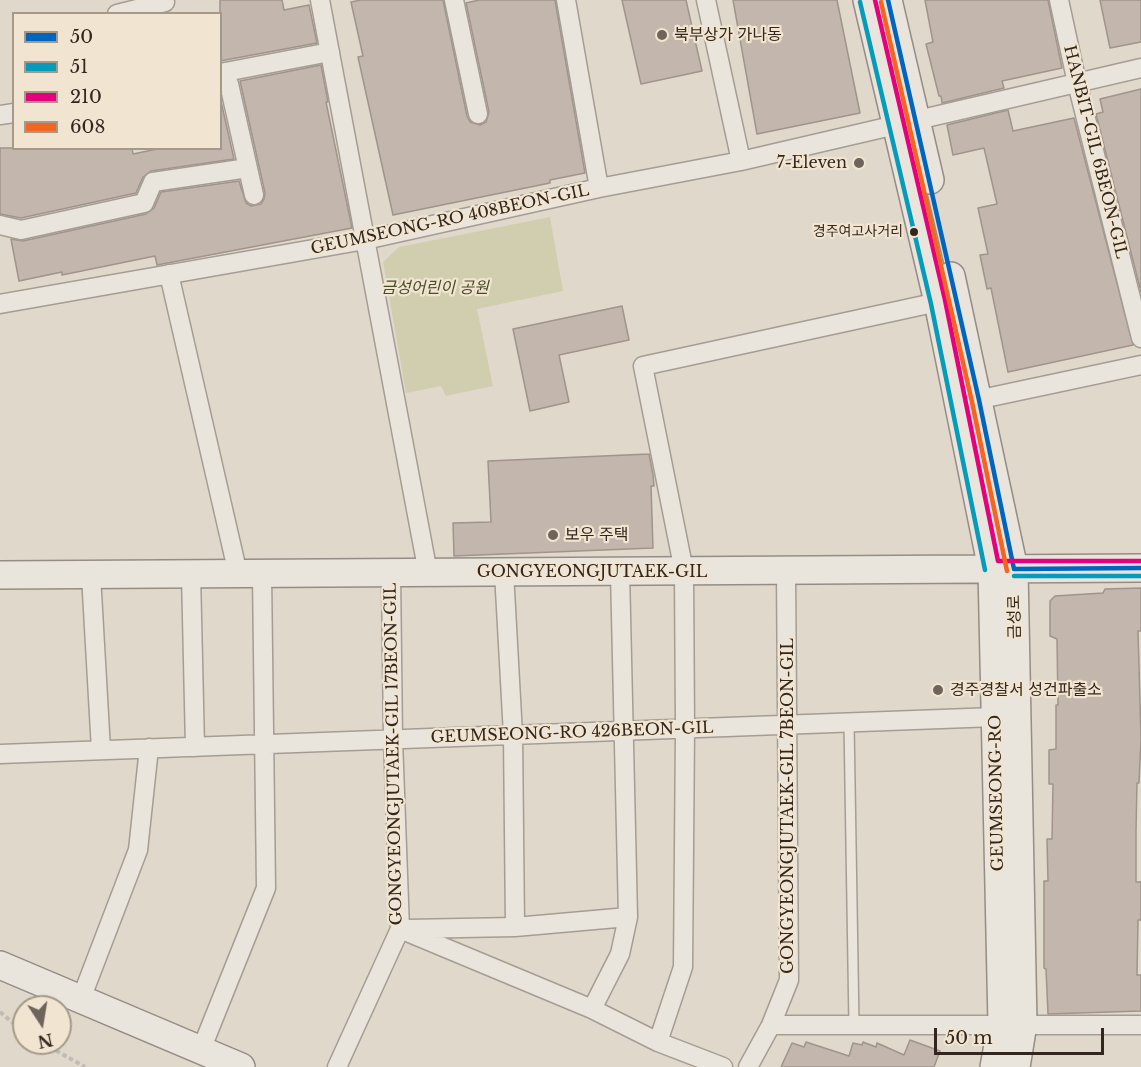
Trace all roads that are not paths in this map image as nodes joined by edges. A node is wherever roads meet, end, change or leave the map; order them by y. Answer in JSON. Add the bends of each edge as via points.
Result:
{"nodes":[{"id":1,"x":320,"y":0,"type":"edge"},
{"id":2,"x":454,"y":0,"type":"edge"},
{"id":3,"x":566,"y":0,"type":"edge"},
{"id":4,"x":706,"y":0,"type":"edge"},
{"id":5,"x":867,"y":0,"type":"edge"},
{"id":6,"x":888,"y":0,"type":"edge"},
{"id":7,"x":1059,"y":0,"type":"edge"},
{"id":8,"x":166,"y":5,"type":"edge"},
{"id":9,"x":128,"y":12,"type":"edge"},
{"id":10,"x":330,"y":52,"type":"junction"},
{"id":11,"x":1141,"y":68,"type":"edge"},
{"id":12,"x":222,"y":73,"type":"edge"},
{"id":13,"x":222,"y":83,"type":"edge"},
{"id":14,"x":1077,"y":83,"type":"junction"},
{"id":15,"x":478,"y":114,"type":"dead end"},
{"id":16,"x":907,"y":123,"type":"junction"},
{"id":17,"x":741,"y":161,"type":"junction"},
{"id":18,"x":248,"y":168,"type":"junction"},
{"id":19,"x":599,"y":188,"type":"junction"},
{"id":20,"x":254,"y":195,"type":"dead end"},
{"id":21,"x":0,"y":225,"type":"edge"},
{"id":22,"x":365,"y":240,"type":"junction"},
{"id":23,"x":169,"y":274,"type":"junction"},
{"id":24,"x":938,"y":302,"type":"junction"},
{"id":25,"x":0,"y":304,"type":"edge"},
{"id":26,"x":1141,"y":338,"type":"edge"},
{"id":27,"x":1141,"y":365,"type":"edge"},
{"id":28,"x":970,"y":402,"type":"junction"},
{"id":29,"x":1141,"y":568,"type":"edge"},
{"id":30,"x":1003,"y":569,"type":"junction"},
{"id":31,"x":786,"y":570,"type":"junction"},
{"id":32,"x":684,"y":571,"type":"junction"},
{"id":33,"x":504,"y":572,"type":"junction"},
{"id":34,"x":620,"y":572,"type":"junction"},
{"id":35,"x":391,"y":573,"type":"junction"},
{"id":36,"x":428,"y":573,"type":"junction"},
{"id":37,"x":191,"y":574,"type":"junction"},
{"id":38,"x":250,"y":574,"type":"junction"},
{"id":39,"x":0,"y":575,"type":"edge"},
{"id":40,"x":91,"y":575,"type":"junction"},
{"id":41,"x":995,"y":717,"type":"junction"},
{"id":42,"x":849,"y":723,"type":"junction"},
{"id":43,"x":787,"y":725,"type":"junction"},
{"id":44,"x":685,"y":729,"type":"junction"},
{"id":45,"x":624,"y":731,"type":"junction"},
{"id":46,"x":513,"y":735,"type":"junction"},
{"id":47,"x":393,"y":739,"type":"junction"},
{"id":48,"x":263,"y":744,"type":"junction"},
{"id":49,"x":195,"y":747,"type":"junction"},
{"id":50,"x":149,"y":748,"type":"junction"},
{"id":51,"x":101,"y":750,"type":"junction"},
{"id":52,"x":0,"y":754,"type":"edge"},
{"id":53,"x":628,"y":917,"type":"junction"},
{"id":54,"x":515,"y":927,"type":"junction"},
{"id":55,"x":400,"y":929,"type":"junction"},
{"id":56,"x":0,"y":965,"type":"edge"},
{"id":57,"x":81,"y":999,"type":"junction"},
{"id":58,"x":592,"y":1009,"type":"junction"},
{"id":59,"x":1013,"y":1024,"type":"junction"},
{"id":60,"x":771,"y":1025,"type":"junction"},
{"id":61,"x":854,"y":1025,"type":"junction"},
{"id":62,"x":1141,"y":1025,"type":"edge"},
{"id":63,"x":658,"y":1041,"type":"junction"},
{"id":64,"x":201,"y":1050,"type":"junction"},
{"id":65,"x":241,"y":1067,"type":"edge"},
{"id":66,"x":337,"y":1067,"type":"edge"},
{"id":67,"x":723,"y":1067,"type":"edge"},
{"id":68,"x":748,"y":1067,"type":"edge"},
{"id":69,"x":994,"y":1067,"type":"edge"},
{"id":70,"x":1016,"y":1067,"type":"edge"}],
"edges":[{"from":1,"to":10,"type":"street"},
{"from":2,"to":15,"type":"street"},
{"from":3,"to":19,"type":"street"},
{"from":4,"to":17,"type":"street"},
{"from":5,"to":16,"type":"street"},
{"from":6,"to":16,"type":"street","name":"금성로"},
{"from":7,"to":14,"type":"street","name":"HANBIT-GIL 6BEON-GIL"},
{"from":8,"to":9,"type":"street"},
{"from":10,"to":12,"type":"street"},
{"from":10,"to":22,"type":"street"},
{"from":11,"to":14,"type":"street","name":"GEUMSEONG-RO 408BEON-GIL"},
{"from":13,"to":18,"type":"street","via":[[229,84]]},
{"from":14,"to":16,"type":"street","name":"GEUMSEONG-RO 408BEON-GIL"},
{"from":14,"to":26,"type":"street","name":"HANBIT-GIL 6BEON-GIL"},
{"from":16,"to":17,"type":"street","name":"GEUMSEONG-RO 408BEON-GIL"},
{"from":16,"to":24,"type":"street"},
{"from":16,"to":28,"type":"street","name":"금성로"},
{"from":17,"to":19,"type":"street","name":"GEUMSEONG-RO 408BEON-GIL"},
{"from":18,"to":20,"type":"street"},
{"from":18,"to":21,"type":"street","via":[[153,182],[144,203],[21,230]]},
{"from":19,"to":22,"type":"street","name":"GEUMSEONG-RO 408BEON-GIL"},
{"from":22,"to":23,"type":"street","name":"GEUMSEONG-RO 408BEON-GIL"},
{"from":22,"to":36,"type":"street"},
{"from":23,"to":25,"type":"street","name":"GEUMSEONG-RO 408BEON-GIL"},
{"from":23,"to":38,"type":"street"},
{"from":24,"to":28,"type":"street"},
{"from":24,"to":32,"type":"street","via":[[643,366]]},
{"from":27,"to":28,"type":"street"},
{"from":28,"to":30,"type":"street","name":"금성로"},
{"from":29,"to":30,"type":"street","name":"GONGYEONGJUTAEK-GIL"},
{"from":30,"to":31,"type":"street","name":"GONGYEONGJUTAEK-GIL"},
{"from":30,"to":41,"type":"street","name":"GEUMSEONG-RO"},
{"from":30,"to":59,"type":"street","name":"금성로"},
{"from":31,"to":32,"type":"street","name":"GONGYEONGJUTAEK-GIL"},
{"from":31,"to":43,"type":"street","name":"GONGYEONGJUTAEK-GIL 7BEON-GIL"},
{"from":32,"to":34,"type":"street","name":"GONGYEONGJUTAEK-GIL"},
{"from":32,"to":44,"type":"street"},
{"from":33,"to":34,"type":"street","name":"GONGYEONGJUTAEK-GIL"},
{"from":33,"to":36,"type":"street","name":"GONGYEONGJUTAEK-GIL"},
{"from":33,"to":46,"type":"street"},
{"from":34,"to":45,"type":"street"},
{"from":35,"to":36,"type":"street","name":"GONGYEONGJUTAEK-GIL"},
{"from":35,"to":38,"type":"street","name":"GONGYEONGJUTAEK-GIL"},
{"from":35,"to":47,"type":"street","name":"GONGYEONGJUTAEK-GIL 17BEON-GIL"},
{"from":37,"to":38,"type":"street","name":"GONGYEONGJUTAEK-GIL"},
{"from":37,"to":40,"type":"street","name":"GONGYEONGJUTAEK-GIL"},
{"from":37,"to":49,"type":"street"},
{"from":38,"to":48,"type":"street"},
{"from":39,"to":40,"type":"street","name":"GONGYEONGJUTAEK-GIL"},
{"from":40,"to":51,"type":"street"},
{"from":41,"to":42,"type":"street","name":"GEUMSEONG-RO 426BEON-GIL"},
{"from":41,"to":59,"type":"street","name":"GEUMSEONG-RO"},
{"from":42,"to":43,"type":"street","name":"GEUMSEONG-RO 426BEON-GIL"},
{"from":42,"to":61,"type":"lane"},
{"from":43,"to":44,"type":"street","name":"GEUMSEONG-RO 426BEON-GIL"},
{"from":43,"to":60,"type":"street","name":"GONGYEONGJUTAEK-GIL 7BEON-GIL","via":[[789,980]]},
{"from":44,"to":45,"type":"street","name":"GEUMSEONG-RO 426BEON-GIL"},
{"from":44,"to":63,"type":"street","via":[[683,967]]},
{"from":45,"to":46,"type":"street","name":"GEUMSEONG-RO 426BEON-GIL"},
{"from":45,"to":53,"type":"street"},
{"from":46,"to":47,"type":"street","name":"GEUMSEONG-RO 426BEON-GIL"},
{"from":46,"to":54,"type":"street"},
{"from":47,"to":48,"type":"street","name":"GEUMSEONG-RO 426BEON-GIL"},
{"from":47,"to":55,"type":"street","name":"GONGYEONGJUTAEK-GIL 17BEON-GIL"},
{"from":48,"to":49,"type":"street","name":"GEUMSEONG-RO 426BEON-GIL"},
{"from":48,"to":64,"type":"street","via":[[266,888]]},
{"from":49,"to":50,"type":"street","name":"GEUMSEONG-RO 426BEON-GIL"},
{"from":50,"to":51,"type":"street","name":"GEUMSEONG-RO 426BEON-GIL"},
{"from":50,"to":57,"type":"street","via":[[138,850]]},
{"from":51,"to":52,"type":"street","name":"GEUMSEONG-RO 426BEON-GIL"},
{"from":53,"to":54,"type":"street"},
{"from":53,"to":58,"type":"street","via":[[620,954]]},
{"from":54,"to":55,"type":"street"},
{"from":55,"to":58,"type":"street"},
{"from":55,"to":66,"type":"street","name":"GONGYEONGJUTAEK-GIL 17BEON-GIL"},
{"from":56,"to":57,"type":"street"},
{"from":57,"to":64,"type":"street"},
{"from":58,"to":63,"type":"street"},
{"from":59,"to":61,"type":"street"},
{"from":59,"to":62,"type":"street"},
{"from":59,"to":69,"type":"street","name":"GEUMSEONG-RO"},
{"from":59,"to":70,"type":"street","name":"금성로"},
{"from":60,"to":61,"type":"street"},
{"from":60,"to":68,"type":"street","name":"GONGYEONGJUTAEK-GIL 7BEON-GIL"},
{"from":63,"to":67,"type":"street"},
{"from":64,"to":65,"type":"street"}]}
